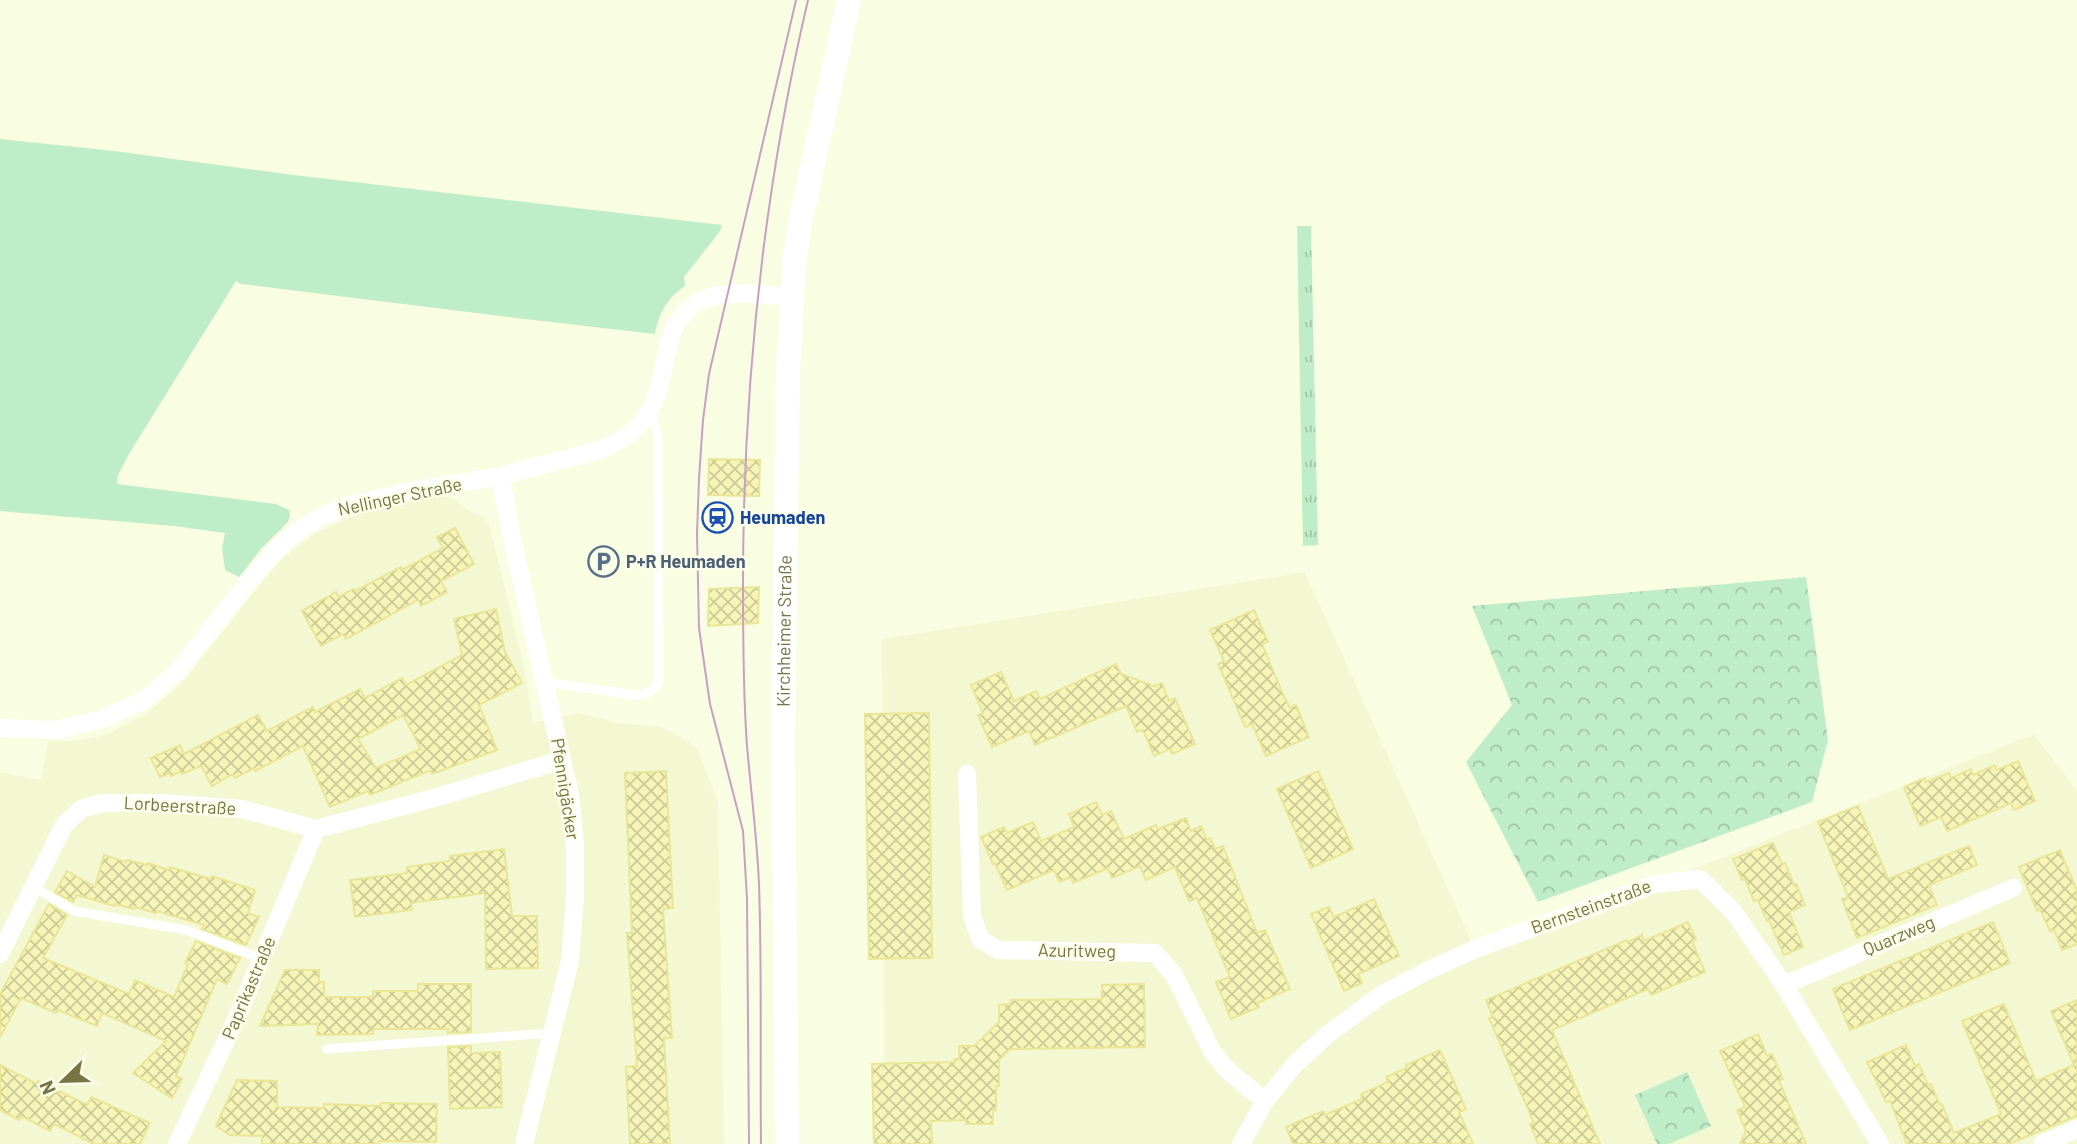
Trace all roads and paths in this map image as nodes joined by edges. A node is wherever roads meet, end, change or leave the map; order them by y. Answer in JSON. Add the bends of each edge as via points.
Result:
{"nodes":[{"id":1,"x":849,"y":0,"type":"edge"},
{"id":2,"x":792,"y":297,"type":"junction"},
{"id":3,"x":649,"y":411,"type":"junction"},
{"id":4,"x":500,"y":476,"type":"junction"},
{"id":5,"x":545,"y":682,"type":"junction"},
{"id":6,"x":0,"y":728,"type":"edge"},
{"id":7,"x":562,"y":760,"type":"junction"},
{"id":8,"x":967,"y":774,"type":"dead end"},
{"id":9,"x":316,"y":829,"type":"junction"},
{"id":10,"x":34,"y":887,"type":"junction"},
{"id":11,"x":2013,"y":888,"type":"dead end"},
{"id":12,"x":0,"y":954,"type":"edge"},
{"id":13,"x":262,"y":959,"type":"junction"},
{"id":14,"x":1784,"y":985,"type":"junction"},
{"id":15,"x":552,"y":1033,"type":"junction"},
{"id":16,"x":327,"y":1049,"type":"dead end"},
{"id":17,"x":1265,"y":1101,"type":"junction"},
{"id":18,"x":2077,"y":1129,"type":"edge"},
{"id":19,"x":177,"y":1144,"type":"edge"},
{"id":20,"x":524,"y":1144,"type":"edge"},
{"id":21,"x":787,"y":1144,"type":"edge"},
{"id":22,"x":1241,"y":1144,"type":"edge"},
{"id":23,"x":1880,"y":1144,"type":"edge"},
{"id":24,"x":2042,"y":1144,"type":"edge"}],
"edges":[{"from":1,"to":2,"type":"main road","name":"Kirchheimer Straße","via":[[800,222]]},
{"from":2,"to":3,"type":"street","name":"Nellinger Straße","via":[[727,294],[691,307],[673,332]]},
{"from":2,"to":21,"type":"main road","name":"Kirchheimer Straße","via":[[785,447],[783,746]]},
{"from":3,"to":4,"type":"street","name":"Nellinger Straße","via":[[631,432],[607,447]]},
{"from":3,"to":5,"type":"lane","via":[[658,436],[659,681],[653,690],[634,695]]},
{"from":4,"to":5,"type":"street","name":"Pfennigäcker"},
{"from":4,"to":6,"type":"street","name":"Nellinger Straße","via":[[392,495],[313,520],[269,557],[182,666],[144,700],[102,719],[57,730]]},
{"from":5,"to":7,"type":"street","name":"Pfennigäcker"},
{"from":7,"to":9,"type":"street","name":"Lorbeerstraße"},
{"from":7,"to":15,"type":"street","name":"Pfennigäcker","via":[[574,825],[575,896],[570,961]]},
{"from":8,"to":17,"type":"street","name":"Azuritweg","via":[[972,915],[981,939],[998,950],[1155,953],[1174,975],[1212,1051]]},
{"from":9,"to":10,"type":"street","name":"Lorbeerstraße","via":[[242,809],[102,803],[81,809],[64,825]]},
{"from":9,"to":13,"type":"street","name":"Paprikastraße"},
{"from":10,"to":12,"type":"street","name":"Lorbeerstraße"},
{"from":10,"to":13,"type":"lane","via":[[74,911],[186,929]]},
{"from":11,"to":14,"type":"street","name":"Quarzweg"},
{"from":13,"to":19,"type":"street","name":"Paprikastraße"},
{"from":14,"to":17,"type":"street","name":"Bernsteinstraße","via":[[1733,911],[1700,879],[1656,884],[1475,949],[1381,995],[1294,1065]]},
{"from":14,"to":23,"type":"street","name":"Bernsteinstraße"},
{"from":15,"to":16,"type":"lane"},
{"from":15,"to":20,"type":"street","name":"Pfennigäcker"},
{"from":17,"to":22,"type":"street","name":"Bernsteinstraße"},
{"from":18,"to":24,"type":"street"}]}
